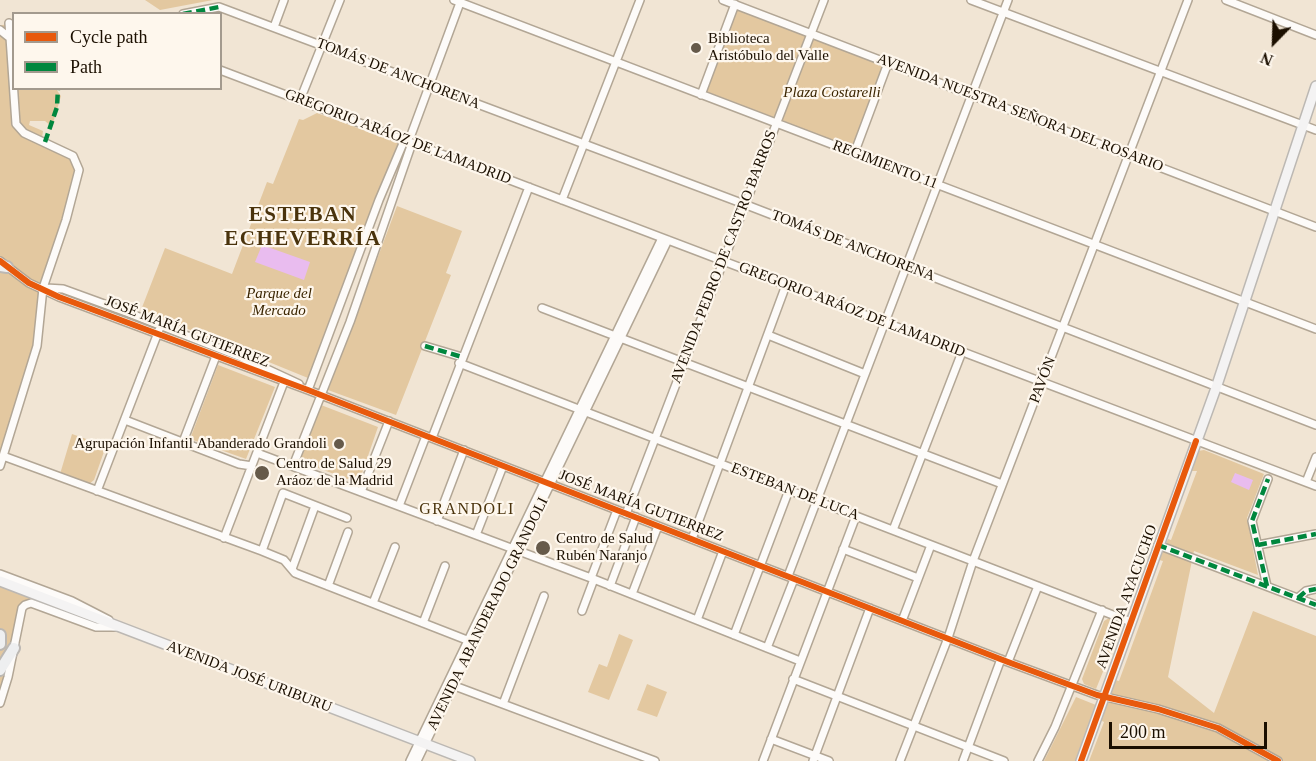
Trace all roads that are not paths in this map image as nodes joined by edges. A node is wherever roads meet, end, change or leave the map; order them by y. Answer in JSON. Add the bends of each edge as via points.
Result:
{"nodes":[{"id":1,"x":284,"y":0,"type":"edge"},
{"id":2,"x":340,"y":0,"type":"edge"},
{"id":3,"x":640,"y":0,"type":"edge"},
{"id":4,"x":723,"y":0,"type":"edge"},
{"id":5,"x":824,"y":0,"type":"edge"},
{"id":6,"x":971,"y":0,"type":"edge"},
{"id":7,"x":1008,"y":0,"type":"edge"},
{"id":8,"x":1188,"y":0,"type":"edge"},
{"id":9,"x":1226,"y":0,"type":"edge"},
{"id":10,"x":458,"y":1,"type":"edge"},
{"id":11,"x":220,"y":3,"type":"edge"},
{"id":12,"x":735,"y":4,"type":"junction"},
{"id":13,"x":190,"y":12,"type":"edge"},
{"id":14,"x":1003,"y":12,"type":"junction"},
{"id":15,"x":11,"y":23,"type":"edge"},
{"id":16,"x":274,"y":27,"type":"junction"},
{"id":17,"x":0,"y":28,"type":"edge"},
{"id":18,"x":810,"y":33,"type":"junction"},
{"id":19,"x":1316,"y":34,"type":"edge"},
{"id":20,"x":10,"y":38,"type":"junction"},
{"id":21,"x":320,"y":45,"type":"junction"},
{"id":22,"x":12,"y":61,"type":"edge"},
{"id":23,"x":616,"y":63,"type":"junction"},
{"id":24,"x":888,"y":63,"type":"junction"},
{"id":25,"x":222,"y":71,"type":"edge"},
{"id":26,"x":1160,"y":72,"type":"junction"},
{"id":27,"x":429,"y":86,"type":"junction"},
{"id":28,"x":1316,"y":86,"type":"edge"},
{"id":29,"x":15,"y":90,"type":"edge"},
{"id":30,"x":701,"y":95,"type":"junction"},
{"id":31,"x":971,"y":95,"type":"junction"},
{"id":32,"x":300,"y":100,"type":"junction"},
{"id":33,"x":776,"y":124,"type":"junction"},
{"id":34,"x":1304,"y":125,"type":"junction"},
{"id":35,"x":1316,"y":130,"type":"edge"},
{"id":36,"x":408,"y":142,"type":"junction"},
{"id":37,"x":584,"y":144,"type":"junction"},
{"id":38,"x":854,"y":153,"type":"junction"},
{"id":39,"x":1128,"y":154,"type":"junction"},
{"id":40,"x":936,"y":184,"type":"junction"},
{"id":41,"x":529,"y":187,"type":"junction"},
{"id":42,"x":562,"y":200,"type":"junction"},
{"id":43,"x":744,"y":204,"type":"junction"},
{"id":44,"x":1275,"y":212,"type":"junction"},
{"id":45,"x":1316,"y":227,"type":"edge"},
{"id":46,"x":665,"y":239,"type":"junction"},
{"id":47,"x":1094,"y":244,"type":"junction"},
{"id":48,"x":723,"y":261,"type":"junction"},
{"id":49,"x":2,"y":265,"type":"edge"},
{"id":50,"x":906,"y":266,"type":"junction"},
{"id":51,"x":786,"y":285,"type":"junction"},
{"id":52,"x":43,"y":288,"type":"junction"},
{"id":53,"x":1245,"y":302,"type":"junction"},
{"id":54,"x":542,"y":308,"type":"dead end"},
{"id":55,"x":885,"y":322,"type":"junction"},
{"id":56,"x":161,"y":326,"type":"junction"},
{"id":57,"x":1063,"y":329,"type":"junction"},
{"id":58,"x":1316,"y":329,"type":"edge"},
{"id":59,"x":158,"y":334,"type":"junction"},
{"id":60,"x":768,"y":335,"type":"junction"},
{"id":61,"x":618,"y":337,"type":"junction"},
{"id":62,"x":425,"y":345,"type":"dead end"},
{"id":63,"x":962,"y":352,"type":"junction"},
{"id":64,"x":216,"y":356,"type":"junction"},
{"id":65,"x":460,"y":360,"type":"junction"},
{"id":66,"x":683,"y":362,"type":"junction"},
{"id":67,"x":865,"y":374,"type":"junction"},
{"id":68,"x":284,"y":382,"type":"junction"},
{"id":69,"x":1042,"y":382,"type":"junction"},
{"id":70,"x":749,"y":387,"type":"junction"},
{"id":71,"x":1216,"y":387,"type":"junction"},
{"id":72,"x":308,"y":390,"type":"junction"},
{"id":73,"x":321,"y":395,"type":"junction"},
{"id":74,"x":583,"y":411,"type":"junction"},
{"id":75,"x":125,"y":420,"type":"junction"},
{"id":76,"x":389,"y":421,"type":"junction"},
{"id":77,"x":846,"y":424,"type":"junction"},
{"id":78,"x":1316,"y":425,"type":"edge"},
{"id":79,"x":429,"y":437,"type":"junction"},
{"id":80,"x":655,"y":439,"type":"junction"},
{"id":81,"x":1196,"y":441,"type":"junction"},
{"id":82,"x":183,"y":442,"type":"junction"},
{"id":83,"x":464,"y":450,"type":"junction"},
{"id":84,"x":257,"y":453,"type":"junction"},
{"id":85,"x":923,"y":454,"type":"junction"},
{"id":86,"x":3,"y":456,"type":"junction"},
{"id":87,"x":1316,"y":457,"type":"edge"},
{"id":88,"x":720,"y":464,"type":"junction"},
{"id":89,"x":0,"y":466,"type":"edge"},
{"id":90,"x":252,"y":466,"type":"junction"},
{"id":91,"x":293,"y":466,"type":"junction"},
{"id":92,"x":503,"y":466,"type":"junction"},
{"id":93,"x":1268,"y":479,"type":"dead end"},
{"id":94,"x":1306,"y":482,"type":"junction"},
{"id":95,"x":547,"y":483,"type":"junction"},
{"id":96,"x":1002,"y":484,"type":"junction"},
{"id":97,"x":1316,"y":486,"type":"edge"},
{"id":98,"x":99,"y":488,"type":"junction"},
{"id":99,"x":789,"y":490,"type":"junction"},
{"id":100,"x":361,"y":492,"type":"junction"},
{"id":101,"x":817,"y":501,"type":"junction"},
{"id":102,"x":315,"y":506,"type":"junction"},
{"id":103,"x":399,"y":506,"type":"junction"},
{"id":104,"x":617,"y":510,"type":"junction"},
{"id":105,"x":626,"y":514,"type":"junction"},
{"id":106,"x":856,"y":516,"type":"junction"},
{"id":107,"x":636,"y":517,"type":"junction"},
{"id":108,"x":347,"y":518,"type":"dead end"},
{"id":109,"x":437,"y":521,"type":"junction"},
{"id":110,"x":658,"y":526,"type":"junction"},
{"id":111,"x":893,"y":530,"type":"junction"},
{"id":112,"x":348,"y":532,"type":"dead end"},
{"id":113,"x":1316,"y":534,"type":"edge"},
{"id":114,"x":476,"y":535,"type":"junction"},
{"id":115,"x":224,"y":538,"type":"junction"},
{"id":116,"x":692,"y":539,"type":"junction"},
{"id":117,"x":931,"y":545,"type":"junction"},
{"id":118,"x":1158,"y":545,"type":"junction"},
{"id":119,"x":1257,"y":545,"type":"junction"},
{"id":120,"x":394,"y":547,"type":"dead end"},
{"id":121,"x":843,"y":549,"type":"junction"},
{"id":122,"x":516,"y":550,"type":"junction"},
{"id":123,"x":262,"y":551,"type":"junction"},
{"id":124,"x":723,"y":551,"type":"junction"},
{"id":125,"x":973,"y":561,"type":"junction"},
{"id":126,"x":445,"y":566,"type":"dead end"},
{"id":127,"x":760,"y":566,"type":"junction"},
{"id":128,"x":292,"y":569,"type":"junction"},
{"id":129,"x":0,"y":574,"type":"edge"},
{"id":130,"x":791,"y":578,"type":"junction"},
{"id":131,"x":918,"y":578,"type":"junction"},
{"id":132,"x":593,"y":579,"type":"junction"},
{"id":133,"x":0,"y":581,"type":"edge"},
{"id":134,"x":0,"y":585,"type":"edge"},
{"id":135,"x":328,"y":586,"type":"junction"},
{"id":136,"x":610,"y":586,"type":"junction"},
{"id":137,"x":1038,"y":586,"type":"junction"},
{"id":138,"x":1267,"y":586,"type":"junction"},
{"id":139,"x":1316,"y":589,"type":"edge"},
{"id":140,"x":827,"y":591,"type":"junction"},
{"id":141,"x":28,"y":593,"type":"junction"},
{"id":142,"x":632,"y":594,"type":"junction"},
{"id":143,"x":544,"y":596,"type":"dead end"},
{"id":144,"x":1298,"y":598,"type":"junction"},
{"id":145,"x":373,"y":603,"type":"junction"},
{"id":146,"x":1316,"y":605,"type":"edge"},
{"id":147,"x":870,"y":608,"type":"junction"},
{"id":148,"x":1102,"y":610,"type":"junction"},
{"id":149,"x":582,"y":611,"type":"dead end"},
{"id":150,"x":697,"y":620,"type":"junction"},
{"id":151,"x":902,"y":621,"type":"junction"},
{"id":152,"x":1131,"y":621,"type":"junction"},
{"id":153,"x":423,"y":623,"type":"junction"},
{"id":154,"x":119,"y":627,"type":"junction"},
{"id":155,"x":0,"y":635,"type":"edge"},
{"id":156,"x":734,"y":635,"type":"junction"},
{"id":157,"x":948,"y":638,"type":"junction"},
{"id":158,"x":471,"y":642,"type":"junction"},
{"id":159,"x":0,"y":644,"type":"edge"},
{"id":160,"x":14,"y":648,"type":"junction"},
{"id":161,"x":767,"y":648,"type":"junction"},
{"id":162,"x":1005,"y":660,"type":"junction"},
{"id":163,"x":800,"y":661,"type":"junction"},
{"id":164,"x":0,"y":670,"type":"edge"},
{"id":165,"x":793,"y":679,"type":"junction"},
{"id":166,"x":451,"y":685,"type":"junction"},
{"id":167,"x":1072,"y":685,"type":"junction"},
{"id":168,"x":1104,"y":696,"type":"junction"},
{"id":169,"x":838,"y":697,"type":"junction"},
{"id":170,"x":0,"y":703,"type":"edge"},
{"id":171,"x":503,"y":704,"type":"junction"},
{"id":172,"x":914,"y":726,"type":"junction"},
{"id":173,"x":771,"y":739,"type":"junction"},
{"id":174,"x":423,"y":743,"type":"junction"},
{"id":175,"x":968,"y":747,"type":"junction"},
{"id":176,"x":814,"y":758,"type":"edge"},
{"id":177,"x":410,"y":761,"type":"edge"},
{"id":178,"x":417,"y":761,"type":"edge"},
{"id":179,"x":470,"y":761,"type":"edge"},
{"id":180,"x":655,"y":761,"type":"edge"},
{"id":181,"x":763,"y":761,"type":"edge"},
{"id":182,"x":829,"y":761,"type":"edge"},
{"id":183,"x":900,"y":761,"type":"edge"},
{"id":184,"x":963,"y":761,"type":"edge"},
{"id":185,"x":1004,"y":761,"type":"edge"},
{"id":186,"x":1038,"y":761,"type":"edge"},
{"id":187,"x":1081,"y":761,"type":"edge"},
{"id":188,"x":1278,"y":761,"type":"edge"}],
"edges":[{"from":1,"to":16,"type":"street"},
{"from":2,"to":21,"type":"street"},
{"from":3,"to":23,"type":"street"},
{"from":4,"to":12,"type":"street","name":"AVENIDA NUESTRA SEÑORA DEL ROSARIO"},
{"from":5,"to":18,"type":"street","name":"AVENIDA PEDRO DE CASTRO BARROS"},
{"from":6,"to":14,"type":"street"},
{"from":7,"to":14,"type":"street"},
{"from":8,"to":26,"type":"street","name":"PAVÓN"},
{"from":9,"to":19,"type":"street"},
{"from":10,"to":23,"type":"street","name":"REGIMIENTO 11"},
{"from":10,"to":27,"type":"street"},
{"from":11,"to":13,"type":"street"},
{"from":11,"to":16,"type":"street","name":"TOMÁS DE ANCHORENA"},
{"from":12,"to":18,"type":"street","name":"AVENIDA NUESTRA SEÑORA DEL ROSARIO"},
{"from":12,"to":30,"type":"street"},
{"from":14,"to":26,"type":"street"},
{"from":14,"to":31,"type":"street"},
{"from":15,"to":17,"type":"street"},
{"from":15,"to":20,"type":"street"},
{"from":16,"to":21,"type":"street","name":"TOMÁS DE ANCHORENA"},
{"from":17,"to":20,"type":"street"},
{"from":18,"to":24,"type":"street","name":"AVENIDA NUESTRA SEÑORA DEL ROSARIO"},
{"from":18,"to":33,"type":"street","name":"AVENIDA PEDRO DE CASTRO BARROS"},
{"from":20,"to":22,"type":"street"},
{"from":21,"to":27,"type":"street","name":"TOMÁS DE ANCHORENA"},
{"from":21,"to":32,"type":"street"},
{"from":23,"to":30,"type":"street","name":"REGIMIENTO 11"},
{"from":23,"to":37,"type":"street"},
{"from":24,"to":31,"type":"street","name":"AVENIDA NUESTRA SEÑORA DEL ROSARIO"},
{"from":24,"to":38,"type":"street"},
{"from":25,"to":32,"type":"street","name":"GREGORIO ARÁOZ DE LAMADRID"},
{"from":26,"to":34,"type":"street"},
{"from":26,"to":39,"type":"street","name":"PAVÓN"},
{"from":27,"to":36,"type":"street"},
{"from":27,"to":37,"type":"street","name":"TOMÁS DE ANCHORENA"},
{"from":28,"to":34,"type":"main road","name":"AVENIDA AYACUCHO"},
{"from":29,"to":52,"type":"street","via":[[18,129],[73,156],[79,170]]},
{"from":30,"to":33,"type":"street","name":"REGIMIENTO 11"},
{"from":31,"to":39,"type":"street","name":"AVENIDA NUESTRA SEÑORA DEL ROSARIO"},
{"from":31,"to":40,"type":"street"},
{"from":32,"to":36,"type":"street","name":"GREGORIO ARÁOZ DE LAMADRID"},
{"from":33,"to":38,"type":"street","name":"REGIMIENTO 11"},
{"from":33,"to":43,"type":"street","name":"AVENIDA PEDRO DE CASTRO BARROS"},
{"from":34,"to":35,"type":"street"},
{"from":34,"to":44,"type":"main road","name":"AVENIDA AYACUCHO"},
{"from":36,"to":41,"type":"street","name":"GREGORIO ARÁOZ DE LAMADRID"},
{"from":36,"to":72,"type":"street"},
{"from":36,"to":73,"type":"street","via":[[354,311]]},
{"from":37,"to":42,"type":"street"},
{"from":37,"to":43,"type":"street","name":"TOMÁS DE ANCHORENA"},
{"from":38,"to":40,"type":"street","name":"REGIMIENTO 11"},
{"from":39,"to":44,"type":"street","name":"AVENIDA NUESTRA SEÑORA DEL ROSARIO"},
{"from":39,"to":47,"type":"street","name":"PAVÓN"},
{"from":40,"to":47,"type":"street","name":"REGIMIENTO 11"},
{"from":40,"to":50,"type":"street"},
{"from":41,"to":42,"type":"street","name":"GREGORIO ARÁOZ DE LAMADRID"},
{"from":41,"to":65,"type":"street"},
{"from":42,"to":46,"type":"street","name":"GREGORIO ARÁOZ DE LAMADRID"},
{"from":43,"to":48,"type":"street","name":"AVENIDA PEDRO DE CASTRO BARROS"},
{"from":43,"to":50,"type":"street","name":"TOMÁS DE ANCHORENA"},
{"from":44,"to":45,"type":"street","name":"AVENIDA NUESTRA SEÑORA DEL ROSARIO"},
{"from":44,"to":53,"type":"main road","name":"AVENIDA AYACUCHO"},
{"from":46,"to":48,"type":"street","name":"GREGORIO ARÁOZ DE LAMADRID"},
{"from":46,"to":61,"type":"street","name":"AVENIDA ABANDERADO GRANDOLI"},
{"from":47,"to":53,"type":"street","name":"REGIMIENTO 11"},
{"from":47,"to":57,"type":"street","name":"PAVÓN"},
{"from":48,"to":51,"type":"street","name":"GREGORIO ARÁOZ DE LAMADRID"},
{"from":48,"to":66,"type":"street","name":"AVENIDA PEDRO DE CASTRO BARROS"},
{"from":49,"to":52,"type":"street","name":"JOSÉ MARÍA GUTIERREZ"},
{"from":50,"to":55,"type":"street"},
{"from":50,"to":57,"type":"street","name":"TOMÁS DE ANCHORENA"},
{"from":51,"to":55,"type":"street","name":"GREGORIO ARÁOZ DE LAMADRID"},
{"from":51,"to":60,"type":"street"},
{"from":52,"to":56,"type":"street","name":"JOSÉ MARÍA GUTIERREZ","via":[[63,289]]},
{"from":52,"to":59,"type":"street","name":"JOSÉ MARÍA GUTIERREZ"},
{"from":52,"to":86,"type":"street","via":[[37,346]]},
{"from":53,"to":58,"type":"street","name":"REGIMIENTO 11"},
{"from":53,"to":71,"type":"main road","name":"AVENIDA AYACUCHO"},
{"from":54,"to":61,"type":"street"},
{"from":55,"to":63,"type":"street","name":"GREGORIO ARÁOZ DE LAMADRID"},
{"from":55,"to":67,"type":"street"},
{"from":56,"to":59,"type":"street"},
{"from":56,"to":72,"type":"street","name":"JOSÉ MARÍA GUTIERREZ","via":[[288,377]]},
{"from":57,"to":69,"type":"street","name":"PAVÓN"},
{"from":57,"to":71,"type":"street","name":"TOMÁS DE ANCHORENA"},
{"from":59,"to":64,"type":"street","name":"JOSÉ MARÍA GUTIERREZ"},
{"from":59,"to":75,"type":"street"},
{"from":60,"to":67,"type":"street"},
{"from":60,"to":70,"type":"street"},
{"from":61,"to":66,"type":"street"},
{"from":61,"to":74,"type":"street","name":"AVENIDA ABANDERADO GRANDOLI"},
{"from":62,"to":65,"type":"street","name":"ESTEBAN DE LUCA"},
{"from":63,"to":69,"type":"street","name":"GREGORIO ARÁOZ DE LAMADRID"},
{"from":63,"to":85,"type":"street"},
{"from":64,"to":68,"type":"street","name":"JOSÉ MARÍA GUTIERREZ"},
{"from":64,"to":82,"type":"street"},
{"from":65,"to":74,"type":"street","name":"ESTEBAN DE LUCA"},
{"from":65,"to":79,"type":"street"},
{"from":66,"to":70,"type":"street"},
{"from":66,"to":80,"type":"street","name":"AVENIDA PEDRO DE CASTRO BARROS"},
{"from":67,"to":77,"type":"street"},
{"from":68,"to":72,"type":"street","name":"JOSÉ MARÍA GUTIERREZ"},
{"from":68,"to":84,"type":"street"},
{"from":69,"to":81,"type":"street","name":"GREGORIO ARÁOZ DE LAMADRID"},
{"from":69,"to":96,"type":"street","name":"PAVÓN"},
{"from":70,"to":77,"type":"street"},
{"from":70,"to":88,"type":"street"},
{"from":71,"to":78,"type":"street","name":"TOMÁS DE ANCHORENA"},
{"from":71,"to":81,"type":"main road","name":"AVENIDA AYACUCHO"},
{"from":72,"to":73,"type":"street","name":"JOSÉ MARÍA GUTIERREZ"},
{"from":73,"to":76,"type":"street","name":"JOSÉ MARÍA GUTIERREZ"},
{"from":73,"to":91,"type":"street"},
{"from":74,"to":80,"type":"street","name":"ESTEBAN DE LUCA"},
{"from":74,"to":95,"type":"street","name":"AVENIDA ABANDERADO GRANDOLI"},
{"from":75,"to":82,"type":"street"},
{"from":75,"to":98,"type":"street"},
{"from":76,"to":79,"type":"street","name":"JOSÉ MARÍA GUTIERREZ"},
{"from":76,"to":100,"type":"street"},
{"from":77,"to":85,"type":"street"},
{"from":77,"to":101,"type":"street"},
{"from":79,"to":83,"type":"street","name":"JOSÉ MARÍA GUTIERREZ"},
{"from":79,"to":103,"type":"street"},
{"from":80,"to":88,"type":"street","name":"ESTEBAN DE LUCA"},
{"from":80,"to":105,"type":"street","name":"AVENIDA PEDRO DE CASTRO BARROS"},
{"from":81,"to":94,"type":"street","name":"GREGORIO ARÁOZ DE LAMADRID"},
{"from":81,"to":118,"type":"main road","name":"AVENIDA AYACUCHO"},
{"from":82,"to":90,"type":"street"},
{"from":83,"to":92,"type":"street","name":"JOSÉ MARÍA GUTIERREZ"},
{"from":83,"to":109,"type":"street"},
{"from":84,"to":90,"type":"street"},
{"from":84,"to":91,"type":"street"},
{"from":85,"to":96,"type":"street"},
{"from":85,"to":111,"type":"street"},
{"from":86,"to":89,"type":"street"},
{"from":86,"to":98,"type":"street"},
{"from":87,"to":94,"type":"street"},
{"from":88,"to":99,"type":"street","name":"ESTEBAN DE LUCA"},
{"from":88,"to":116,"type":"street"},
{"from":90,"to":115,"type":"street"},
{"from":91,"to":100,"type":"street"},
{"from":92,"to":95,"type":"street","name":"JOSÉ MARÍA GUTIERREZ"},
{"from":92,"to":114,"type":"street"},
{"from":93,"to":119,"type":"street","via":[[1252,517]]},
{"from":94,"to":97,"type":"street","name":"GREGORIO ARÁOZ DE LAMADRID"},
{"from":95,"to":104,"type":"street","name":"JOSÉ MARÍA GUTIERREZ"},
{"from":95,"to":122,"type":"street","name":"AVENIDA ABANDERADO GRANDOLI"},
{"from":96,"to":125,"type":"street","name":"PAVÓN"},
{"from":98,"to":115,"type":"street"},
{"from":99,"to":101,"type":"street","name":"ESTEBAN DE LUCA"},
{"from":99,"to":127,"type":"street"},
{"from":100,"to":103,"type":"street"},
{"from":101,"to":106,"type":"street","name":"ESTEBAN DE LUCA"},
{"from":101,"to":130,"type":"street"},
{"from":102,"to":108,"type":"street"},
{"from":102,"to":123,"type":"street","via":[[283,494]]},
{"from":102,"to":128,"type":"street"},
{"from":103,"to":109,"type":"street"},
{"from":104,"to":105,"type":"street","name":"JOSÉ MARÍA GUTIERREZ"},
{"from":104,"to":132,"type":"street"},
{"from":105,"to":107,"type":"street","name":"JOSÉ MARÍA GUTIERREZ"},
{"from":106,"to":111,"type":"street","name":"ESTEBAN DE LUCA"},
{"from":106,"to":121,"type":"street"},
{"from":107,"to":110,"type":"street","name":"JOSÉ MARÍA GUTIERREZ"},
{"from":107,"to":136,"type":"street"},
{"from":109,"to":114,"type":"street"},
{"from":110,"to":116,"type":"street","name":"JOSÉ MARÍA GUTIERREZ"},
{"from":110,"to":142,"type":"street"},
{"from":111,"to":117,"type":"street","name":"ESTEBAN DE LUCA"},
{"from":112,"to":135,"type":"street"},
{"from":113,"to":119,"type":"street"},
{"from":114,"to":122,"type":"street"},
{"from":115,"to":123,"type":"street"},
{"from":116,"to":124,"type":"street","name":"JOSÉ MARÍA GUTIERREZ"},
{"from":117,"to":125,"type":"street","name":"ESTEBAN DE LUCA"},
{"from":117,"to":131,"type":"street"},
{"from":118,"to":138,"type":"street"},
{"from":118,"to":152,"type":"main road","name":"AVENIDA AYACUCHO"},
{"from":119,"to":138,"type":"street"},
{"from":120,"to":145,"type":"street"},
{"from":121,"to":131,"type":"street"},
{"from":121,"to":140,"type":"street"},
{"from":122,"to":132,"type":"street"},
{"from":122,"to":158,"type":"street","name":"AVENIDA ABANDERADO GRANDOLI"},
{"from":123,"to":128,"type":"street","via":[[285,560]]},
{"from":124,"to":127,"type":"street","name":"JOSÉ MARÍA GUTIERREZ"},
{"from":124,"to":150,"type":"street"},
{"from":125,"to":137,"type":"street","name":"ESTEBAN DE LUCA"},
{"from":125,"to":157,"type":"street","name":"PAVÓN"},
{"from":126,"to":153,"type":"street"},
{"from":127,"to":130,"type":"street","name":"JOSÉ MARÍA GUTIERREZ"},
{"from":127,"to":156,"type":"street"},
{"from":128,"to":135,"type":"street"},
{"from":129,"to":154,"type":"street","via":[[72,601]]},
{"from":130,"to":140,"type":"street","name":"JOSÉ MARÍA GUTIERREZ"},
{"from":130,"to":161,"type":"street"},
{"from":131,"to":151,"type":"street"},
{"from":132,"to":136,"type":"street"},
{"from":132,"to":149,"type":"street"},
{"from":133,"to":141,"type":"main road","name":"AVENIDA JOSÉ URIBURU"},
{"from":134,"to":141,"type":"main road","name":"AVENIDA JOSÉ URIBURU"},
{"from":135,"to":145,"type":"street"},
{"from":136,"to":142,"type":"street"},
{"from":137,"to":148,"type":"street","name":"ESTEBAN DE LUCA"},
{"from":137,"to":162,"type":"street"},
{"from":138,"to":144,"type":"street"},
{"from":139,"to":144,"type":"street"},
{"from":140,"to":147,"type":"street","name":"JOSÉ MARÍA GUTIERREZ"},
{"from":140,"to":163,"type":"street"},
{"from":141,"to":154,"type":"main road","name":"AVENIDA JOSÉ URIBURU"},
{"from":142,"to":150,"type":"street"},
{"from":143,"to":171,"type":"street"},
{"from":144,"to":146,"type":"street"},
{"from":145,"to":153,"type":"street"},
{"from":147,"to":151,"type":"street","name":"JOSÉ MARÍA GUTIERREZ"},
{"from":147,"to":169,"type":"street"},
{"from":148,"to":152,"type":"street","name":"ESTEBAN DE LUCA"},
{"from":148,"to":167,"type":"street"},
{"from":150,"to":156,"type":"street"},
{"from":151,"to":157,"type":"street","name":"JOSÉ MARÍA GUTIERREZ"},
{"from":152,"to":168,"type":"main road","name":"AVENIDA AYACUCHO"},
{"from":153,"to":158,"type":"street"},
{"from":154,"to":160,"type":"street","via":[[96,627],[31,603],[22,609]]},
{"from":154,"to":174,"type":"main road","name":"AVENIDA JOSÉ URIBURU"},
{"from":155,"to":159,"type":"highway"},
{"from":156,"to":161,"type":"street"},
{"from":157,"to":162,"type":"street","name":"JOSÉ MARÍA GUTIERREZ"},
{"from":157,"to":172,"type":"street","name":"PAVÓN"},
{"from":158,"to":166,"type":"street","name":"AVENIDA ABANDERADO GRANDOLI"},
{"from":160,"to":164,"type":"highway"},
{"from":160,"to":170,"type":"street"},
{"from":161,"to":163,"type":"street"},
{"from":162,"to":167,"type":"street","name":"JOSÉ MARÍA GUTIERREZ"},
{"from":162,"to":175,"type":"street"},
{"from":163,"to":165,"type":"street"},
{"from":165,"to":169,"type":"street"},
{"from":165,"to":173,"type":"street"},
{"from":166,"to":171,"type":"street"},
{"from":166,"to":174,"type":"street","name":"AVENIDA ABANDERADO GRANDOLI"},
{"from":167,"to":168,"type":"street","name":"JOSÉ MARÍA GUTIERREZ"},
{"from":167,"to":186,"type":"street"},
{"from":168,"to":187,"type":"main road","name":"AVENIDA AYACUCHO"},
{"from":168,"to":188,"type":"street","name":"JOSÉ MARÍA GUTIERREZ","via":[[1210,726]]},
{"from":169,"to":172,"type":"street"},
{"from":169,"to":176,"type":"street"},
{"from":171,"to":180,"type":"street"},
{"from":172,"to":175,"type":"street"},
{"from":172,"to":183,"type":"street","name":"PAVÓN"},
{"from":173,"to":176,"type":"street"},
{"from":173,"to":181,"type":"street"},
{"from":174,"to":177,"type":"street","name":"AVENIDA ABANDERADO GRANDOLI"},
{"from":174,"to":178,"type":"street","name":"AVENIDA ABANDERADO GRANDOLI"},
{"from":174,"to":179,"type":"main road","name":"AVENIDA JOSÉ URIBURU"},
{"from":175,"to":184,"type":"street"},
{"from":175,"to":185,"type":"street"},
{"from":176,"to":182,"type":"street"}]}
